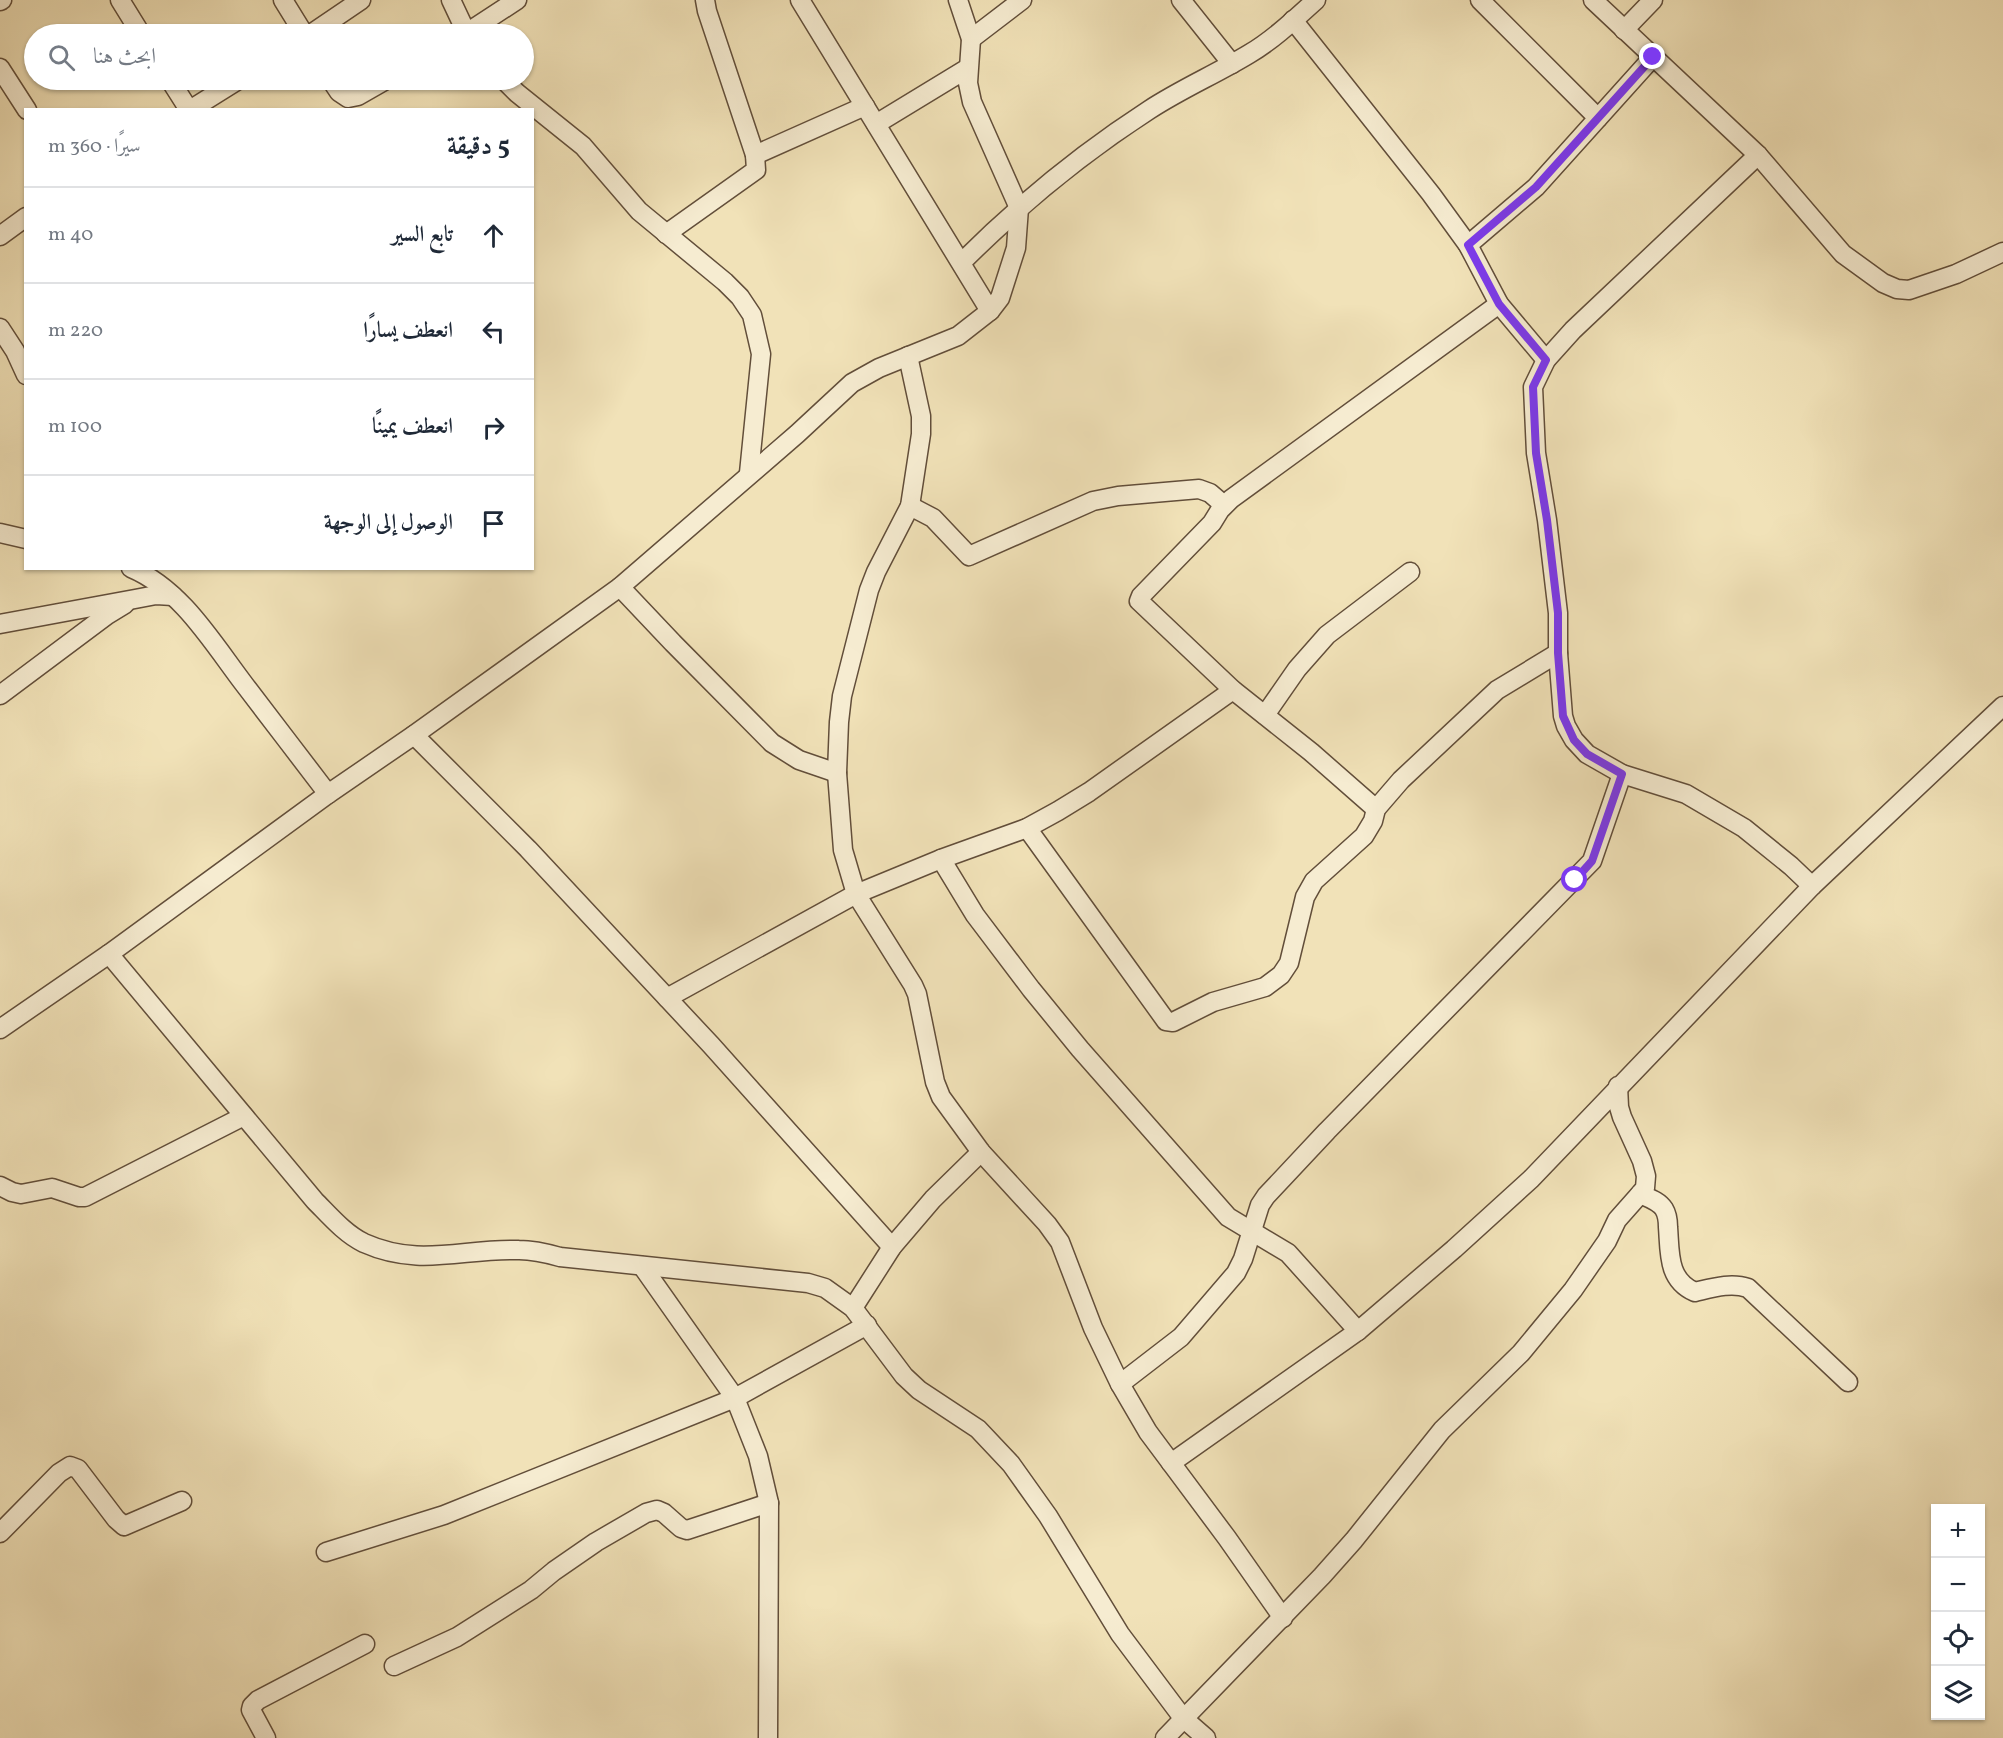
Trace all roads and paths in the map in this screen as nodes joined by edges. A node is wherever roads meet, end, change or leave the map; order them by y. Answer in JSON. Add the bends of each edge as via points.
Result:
{"nodes":[{"id":1,"x":120,"y":0,"type":"edge"},
{"id":2,"x":283,"y":0,"type":"edge"},
{"id":3,"x":361,"y":0,"type":"edge"},
{"id":4,"x":451,"y":0,"type":"edge"},
{"id":5,"x":517,"y":0,"type":"edge"},
{"id":6,"x":705,"y":0,"type":"edge"},
{"id":7,"x":800,"y":0,"type":"edge"},
{"id":8,"x":958,"y":0,"type":"edge"},
{"id":9,"x":1022,"y":0,"type":"edge"},
{"id":10,"x":1181,"y":0,"type":"edge"},
{"id":11,"x":1316,"y":0,"type":"edge"},
{"id":12,"x":1480,"y":0,"type":"edge"},
{"id":13,"x":1593,"y":0,"type":"edge"},
{"id":14,"x":1653,"y":0,"type":"edge"},
{"id":15,"x":1293,"y":20,"type":"junction"},
{"id":16,"x":135,"y":24,"type":"edge"},
{"id":17,"x":298,"y":24,"type":"edge"},
{"id":18,"x":326,"y":24,"type":"edge"},
{"id":19,"x":462,"y":24,"type":"edge"},
{"id":20,"x":481,"y":24,"type":"edge"},
{"id":21,"x":1624,"y":30,"type":"junction"},
{"id":22,"x":971,"y":39,"type":"junction"},
{"id":23,"x":1653,"y":57,"type":"junction"},
{"id":24,"x":1232,"y":64,"type":"junction"},
{"id":25,"x":0,"y":68,"type":"edge"},
{"id":26,"x":968,"y":68,"type":"junction"},
{"id":27,"x":176,"y":90,"type":"edge"},
{"id":28,"x":222,"y":90,"type":"edge"},
{"id":29,"x":338,"y":90,"type":"edge"},
{"id":30,"x":368,"y":90,"type":"edge"},
{"id":31,"x":514,"y":90,"type":"edge"},
{"id":32,"x":865,"y":106,"type":"junction"},
{"id":33,"x":26,"y":108,"type":"edge"},
{"id":34,"x":188,"y":108,"type":"edge"},
{"id":35,"x":192,"y":108,"type":"edge"},
{"id":36,"x":1598,"y":118,"type":"junction"},
{"id":37,"x":876,"y":124,"type":"junction"},
{"id":38,"x":755,"y":155,"type":"junction"},
{"id":39,"x":1758,"y":155,"type":"junction"},
{"id":40,"x":1020,"y":208,"type":"junction"},
{"id":41,"x":24,"y":218,"type":"edge"},
{"id":42,"x":666,"y":234,"type":"junction"},
{"id":43,"x":0,"y":236,"type":"edge"},
{"id":44,"x":1468,"y":245,"type":"junction"},
{"id":45,"x":2003,"y":252,"type":"edge"},
{"id":46,"x":962,"y":262,"type":"junction"},
{"id":47,"x":1499,"y":304,"type":"junction"},
{"id":48,"x":990,"y":311,"type":"junction"},
{"id":49,"x":0,"y":328,"type":"edge"},
{"id":50,"x":908,"y":356,"type":"junction"},
{"id":51,"x":1546,"y":360,"type":"junction"},
{"id":52,"x":24,"y":371,"type":"edge"},
{"id":53,"x":749,"y":473,"type":"junction"},
{"id":54,"x":1224,"y":505,"type":"junction"},
{"id":55,"x":910,"y":506,"type":"junction"},
{"id":56,"x":0,"y":533,"type":"edge"},
{"id":57,"x":24,"y":539,"type":"edge"},
{"id":58,"x":145,"y":571,"type":"edge"},
{"id":59,"x":1410,"y":572,"type":"dead end"},
{"id":60,"x":620,"y":587,"type":"junction"},
{"id":61,"x":173,"y":596,"type":"junction"},
{"id":62,"x":135,"y":598,"type":"junction"},
{"id":63,"x":0,"y":624,"type":"edge"},
{"id":64,"x":1558,"y":653,"type":"junction"},
{"id":65,"x":1233,"y":690,"type":"junction"},
{"id":66,"x":0,"y":695,"type":"edge"},
{"id":67,"x":2003,"y":706,"type":"edge"},
{"id":68,"x":1264,"y":715,"type":"junction"},
{"id":69,"x":414,"y":735,"type":"junction"},
{"id":70,"x":837,"y":773,"type":"junction"},
{"id":71,"x":1622,"y":774,"type":"junction"},
{"id":72,"x":328,"y":794,"type":"junction"},
{"id":73,"x":1376,"y":809,"type":"junction"},
{"id":74,"x":1027,"y":828,"type":"junction"},
{"id":75,"x":941,"y":859,"type":"junction"},
{"id":76,"x":1812,"y":886,"type":"junction"},
{"id":77,"x":856,"y":894,"type":"junction"},
{"id":78,"x":109,"y":954,"type":"junction"},
{"id":79,"x":667,"y":998,"type":"junction"},
{"id":80,"x":0,"y":1029,"type":"edge"},
{"id":81,"x":1618,"y":1086,"type":"junction"},
{"id":82,"x":244,"y":1116,"type":"junction"},
{"id":83,"x":981,"y":1152,"type":"junction"},
{"id":84,"x":0,"y":1186,"type":"edge"},
{"id":85,"x":1641,"y":1194,"type":"junction"},
{"id":86,"x":1250,"y":1231,"type":"junction"},
{"id":87,"x":892,"y":1247,"type":"junction"},
{"id":88,"x":642,"y":1266,"type":"junction"},
{"id":89,"x":853,"y":1308,"type":"junction"},
{"id":90,"x":867,"y":1325,"type":"junction"},
{"id":91,"x":1358,"y":1331,"type":"junction"},
{"id":92,"x":1848,"y":1382,"type":"dead end"},
{"id":93,"x":1120,"y":1384,"type":"junction"},
{"id":94,"x":735,"y":1398,"type":"junction"},
{"id":95,"x":1171,"y":1462,"type":"junction"},
{"id":96,"x":182,"y":1501,"type":"dead end"},
{"id":97,"x":769,"y":1503,"type":"junction"},
{"id":98,"x":0,"y":1533,"type":"edge"},
{"id":99,"x":326,"y":1552,"type":"dead end"},
{"id":100,"x":1283,"y":1618,"type":"junction"},
{"id":101,"x":365,"y":1644,"type":"dead end"},
{"id":102,"x":394,"y":1666,"type":"dead end"},
{"id":103,"x":1183,"y":1718,"type":"junction"},
{"id":104,"x":266,"y":1738,"type":"edge"},
{"id":105,"x":768,"y":1738,"type":"edge"},
{"id":106,"x":1165,"y":1738,"type":"edge"},
{"id":107,"x":1206,"y":1738,"type":"edge"}],
"edges":[{"from":1,"to":16,"type":"street"},
{"from":2,"to":17,"type":"street"},
{"from":3,"to":18,"type":"street"},
{"from":4,"to":19,"type":"street"},
{"from":5,"to":20,"type":"street"},
{"from":6,"to":38,"type":"street"},
{"from":7,"to":32,"type":"street"},
{"from":8,"to":22,"type":"street"},
{"from":9,"to":22,"type":"street"},
{"from":10,"to":24,"type":"street"},
{"from":11,"to":15,"type":"street"},
{"from":12,"to":36,"type":"street"},
{"from":13,"to":21,"type":"street"},
{"from":14,"to":21,"type":"street"},
{"from":15,"to":24,"type":"street"},
{"from":15,"to":44,"type":"street"},
{"from":21,"to":23,"type":"street"},
{"from":22,"to":26,"type":"street"},
{"from":23,"to":36,"type":"street"},
{"from":23,"to":39,"type":"street"},
{"from":24,"to":40,"type":"street","via":[[1148,110],[1068,166]]},
{"from":25,"to":33,"type":"street"},
{"from":26,"to":37,"type":"street"},
{"from":26,"to":40,"type":"street","via":[[972,102]]},
{"from":27,"to":34,"type":"street"},
{"from":28,"to":35,"type":"street"},
{"from":29,"to":30,"type":"street","via":[[348,98]]},
{"from":31,"to":42,"type":"street","via":[[584,146],[639,211]]},
{"from":32,"to":37,"type":"street"},
{"from":32,"to":38,"type":"street"},
{"from":36,"to":44,"type":"street","via":[[1536,187]]},
{"from":37,"to":46,"type":"street"},
{"from":38,"to":42,"type":"street","via":[[756,170]]},
{"from":39,"to":45,"type":"street","via":[[1844,254],[1883,284],[1909,290]]},
{"from":39,"to":51,"type":"street"},
{"from":40,"to":46,"type":"street"},
{"from":40,"to":48,"type":"street","via":[[1016,248],[1000,298]]},
{"from":41,"to":43,"type":"street"},
{"from":42,"to":53,"type":"street","via":[[725,282],[752,315],[761,354]]},
{"from":44,"to":47,"type":"street"},
{"from":46,"to":48,"type":"street"},
{"from":47,"to":51,"type":"street"},
{"from":47,"to":54,"type":"street"},
{"from":48,"to":50,"type":"street","via":[[958,336]]},
{"from":49,"to":52,"type":"street"},
{"from":50,"to":53,"type":"street","via":[[852,383]]},
{"from":50,"to":55,"type":"street","via":[[921,417]]},
{"from":51,"to":64,"type":"street","via":[[1533,387],[1536,453],[1558,613]]},
{"from":53,"to":60,"type":"street"},
{"from":54,"to":55,"type":"street","via":[[1199,489],[1118,496],[1078,507],[969,556],[933,518]]},
{"from":54,"to":65,"type":"street","via":[[1139,601]]},
{"from":55,"to":70,"type":"street","via":[[869,590],[842,696]]},
{"from":56,"to":57,"type":"street"},
{"from":58,"to":61,"type":"street"},
{"from":59,"to":68,"type":"street","via":[[1327,635]]},
{"from":60,"to":69,"type":"street"},
{"from":60,"to":70,"type":"street","via":[[772,743],[799,760]]},
{"from":61,"to":62,"type":"street"},
{"from":61,"to":72,"type":"street","via":[[198,623]]},
{"from":62,"to":63,"type":"street"},
{"from":62,"to":66,"type":"street"},
{"from":64,"to":71,"type":"street","via":[[1563,716],[1574,740],[1587,754]]},
{"from":64,"to":73,"type":"street","via":[[1497,690],[1401,780]]},
{"from":65,"to":68,"type":"street"},
{"from":65,"to":74,"type":"street","via":[[1089,792]]},
{"from":67,"to":76,"type":"street"},
{"from":68,"to":73,"type":"street"},
{"from":69,"to":72,"type":"street"},
{"from":69,"to":79,"type":"street","via":[[528,849]]},
{"from":70,"to":77,"type":"street","via":[[843,850]]},
{"from":71,"to":76,"type":"street","via":[[1686,794],[1735,823]]},
{"from":71,"to":86,"type":"street","via":[[1592,861],[1266,1196]]},
{"from":72,"to":78,"type":"street"},
{"from":73,"to":74,"type":"street","via":[[1364,836],[1309,889],[1289,963],[1281,975],[1265,987],[1213,1002],[1173,1022],[1166,1021]]},
{"from":74,"to":75,"type":"street"},
{"from":75,"to":77,"type":"street"},
{"from":75,"to":86,"type":"street","via":[[975,915],[1052,1015],[1228,1217]]},
{"from":76,"to":81,"type":"street"},
{"from":77,"to":79,"type":"street"},
{"from":77,"to":83,"type":"street","via":[[917,994],[938,1090]]},
{"from":78,"to":80,"type":"street"},
{"from":78,"to":82,"type":"street"},
{"from":79,"to":87,"type":"street"},
{"from":81,"to":85,"type":"street","via":[[1622,1117],[1646,1176]]},
{"from":81,"to":91,"type":"street","via":[[1531,1179]]},
{"from":82,"to":84,"type":"street","via":[[85,1197],[52,1188],[21,1194]]},
{"from":82,"to":88,"type":"street","via":[[315,1201],[362,1242],[389,1252],[423,1257],[517,1250]]},
{"from":83,"to":87,"type":"street"},
{"from":83,"to":93,"type":"street","via":[[1060,1242],[1086,1313]]},
{"from":85,"to":92,"type":"street","via":[[1665,1210],[1671,1267],[1679,1281],[1695,1292],[1731,1285],[1748,1287]]},
{"from":85,"to":100,"type":"street","via":[[1617,1220],[1608,1241],[1573,1290],[1521,1353],[1442,1430],[1354,1540]]},
{"from":86,"to":91,"type":"street","via":[[1288,1253]]},
{"from":86,"to":93,"type":"street","via":[[1236,1273],[1181,1337]]},
{"from":87,"to":89,"type":"street"},
{"from":88,"to":89,"type":"street","via":[[808,1283],[825,1288]]},
{"from":88,"to":94,"type":"street"},
{"from":89,"to":90,"type":"street"},
{"from":90,"to":94,"type":"street"},
{"from":90,"to":103,"type":"street","via":[[904,1376],[978,1429],[1011,1464],[1048,1516],[1120,1634]]},
{"from":91,"to":95,"type":"street"},
{"from":93,"to":95,"type":"street"},
{"from":94,"to":97,"type":"street","via":[[758,1456]]},
{"from":94,"to":99,"type":"street","via":[[444,1515]]},
{"from":95,"to":100,"type":"street"},
{"from":96,"to":98,"type":"street","via":[[124,1526],[78,1469],[70,1466]]},
{"from":97,"to":102,"type":"street","via":[[687,1530],[657,1510],[646,1513],[596,1542],[457,1637]]},
{"from":97,"to":105,"type":"street"},
{"from":100,"to":103,"type":"street"},
{"from":101,"to":104,"type":"street","via":[[258,1700],[251,1710]]},
{"from":103,"to":106,"type":"street"},
{"from":103,"to":107,"type":"street"}]}
